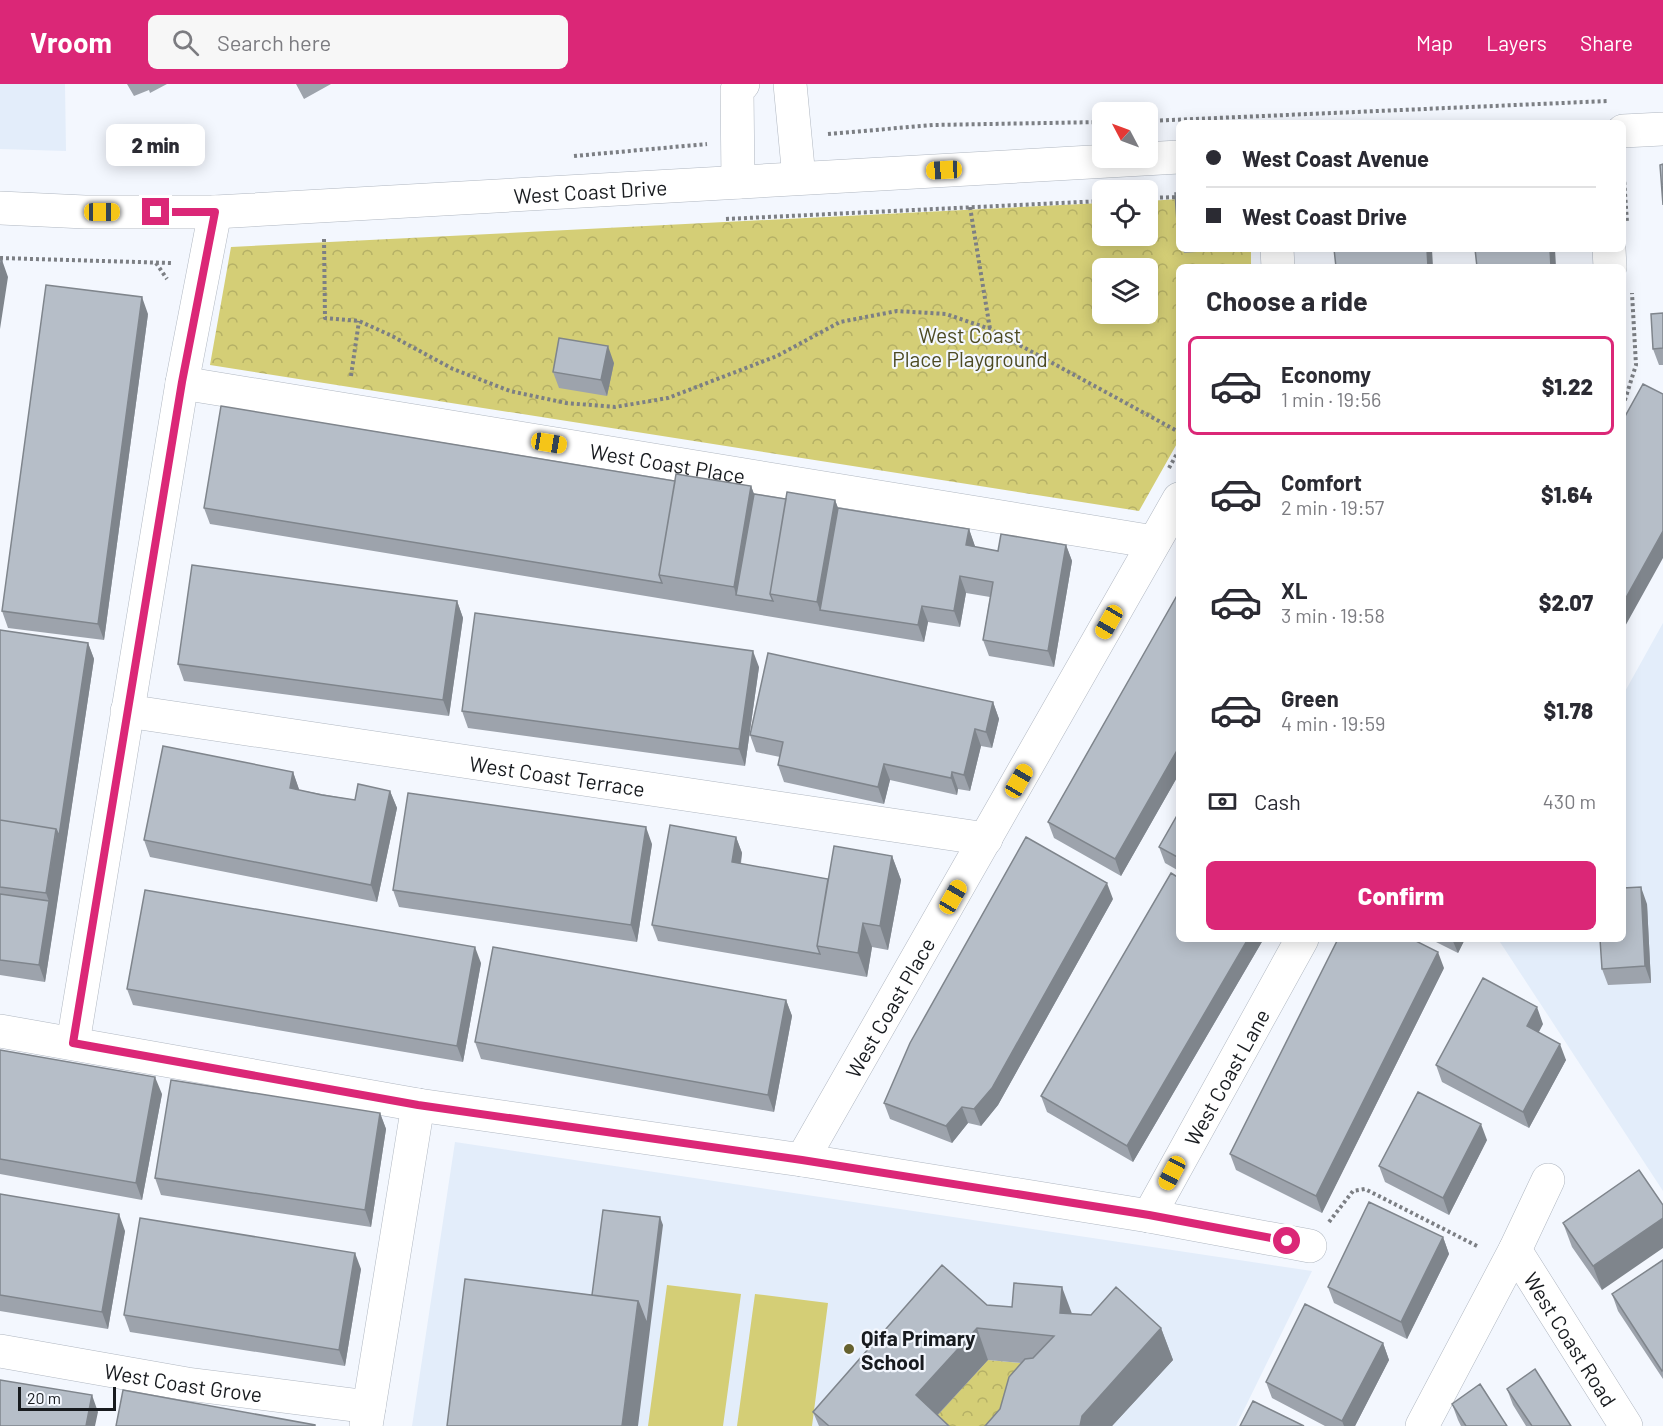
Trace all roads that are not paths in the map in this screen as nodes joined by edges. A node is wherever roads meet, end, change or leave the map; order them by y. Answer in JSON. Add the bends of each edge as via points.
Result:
{"nodes":[{"id":1,"x":743,"y":84,"type":"edge"},
{"id":2,"x":790,"y":84,"type":"edge"},
{"id":3,"x":1620,"y":116,"type":"edge"},
{"id":4,"x":1663,"y":129,"type":"edge"},
{"id":5,"x":1176,"y":157,"type":"edge"},
{"id":6,"x":799,"y":178,"type":"junction"},
{"id":7,"x":738,"y":182,"type":"junction"},
{"id":8,"x":0,"y":208,"type":"edge"},
{"id":9,"x":215,"y":212,"type":"junction"},
{"id":10,"x":182,"y":382,"type":"junction"},
{"id":11,"x":1176,"y":504,"type":"edge"},
{"id":12,"x":1154,"y":542,"type":"junction"},
{"id":13,"x":127,"y":711,"type":"junction"},
{"id":14,"x":986,"y":839,"type":"junction"},
{"id":15,"x":1300,"y":942,"type":"edge"},
{"id":16,"x":0,"y":1031,"type":"edge"},
{"id":17,"x":73,"y":1043,"type":"junction"},
{"id":18,"x":418,"y":1105,"type":"junction"},
{"id":19,"x":802,"y":1160,"type":"junction"},
{"id":20,"x":1548,"y":1180,"type":"dead end"},
{"id":21,"x":1149,"y":1215,"type":"junction"},
{"id":22,"x":1310,"y":1246,"type":"road end"},
{"id":23,"x":1512,"y":1256,"type":"junction"},
{"id":24,"x":0,"y":1351,"type":"edge"},
{"id":25,"x":367,"y":1416,"type":"edge"},
{"id":26,"x":1422,"y":1426,"type":"edge"},
{"id":27,"x":1626,"y":1426,"type":"edge"}],
"edges":[{"from":1,"to":7,"type":"street","via":[[736,90]]},
{"from":2,"to":6,"type":"street"},
{"from":3,"to":4,"type":"street"},
{"from":5,"to":6,"type":"street","name":"West Coast Drive"},
{"from":6,"to":7,"type":"street","name":"West Coast Drive"},
{"from":7,"to":9,"type":"street","name":"West Coast Drive"},
{"from":8,"to":9,"type":"street","name":"West Coast Drive"},
{"from":9,"to":10,"type":"street"},
{"from":10,"to":12,"type":"street","name":"West Coast Place"},
{"from":10,"to":13,"type":"street"},
{"from":11,"to":12,"type":"street","name":"West Coast Place"},
{"from":12,"to":14,"type":"street","name":"West Coast Place"},
{"from":13,"to":14,"type":"street","name":"West Coast Terrace"},
{"from":13,"to":17,"type":"street"},
{"from":14,"to":19,"type":"street","name":"West Coast Place"},
{"from":15,"to":21,"type":"street","name":"West Coast Lane"},
{"from":16,"to":17,"type":"street"},
{"from":17,"to":18,"type":"street"},
{"from":18,"to":19,"type":"street"},
{"from":18,"to":25,"type":"street","name":"West Coast Grove"},
{"from":19,"to":21,"type":"street"},
{"from":20,"to":23,"type":"street","name":"West Coast Road"},
{"from":21,"to":22,"type":"street"},
{"from":23,"to":26,"type":"street","name":"West Coast Road"},
{"from":23,"to":27,"type":"street","name":"West Coast Road"},
{"from":24,"to":25,"type":"street","name":"West Coast Grove"}]}
